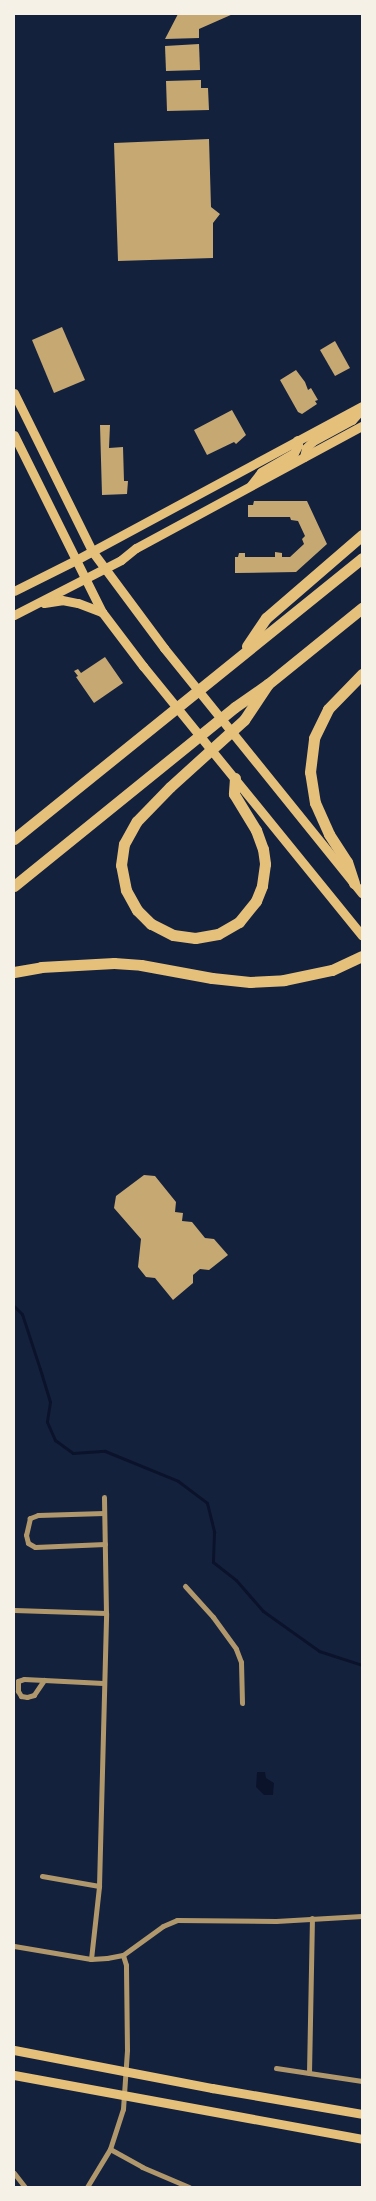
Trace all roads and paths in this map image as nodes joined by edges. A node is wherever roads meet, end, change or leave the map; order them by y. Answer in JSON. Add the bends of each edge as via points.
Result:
{"nodes":[{"id":1,"x":14,"y":394,"type":"edge"},
{"id":2,"x":362,"y":407,"type":"edge"},
{"id":3,"x":362,"y":426,"type":"edge"},
{"id":4,"x":14,"y":435,"type":"edge"},
{"id":5,"x":297,"y":440,"type":"junction"},
{"id":6,"x":304,"y":458,"type":"junction"},
{"id":7,"x":249,"y":487,"type":"junction"},
{"id":8,"x":362,"y":535,"type":"edge"},
{"id":9,"x":92,"y":551,"type":"junction"},
{"id":10,"x":362,"y":558,"type":"edge"},
{"id":11,"x":76,"y":560,"type":"junction"},
{"id":12,"x":106,"y":568,"type":"junction"},
{"id":13,"x":85,"y":578,"type":"junction"},
{"id":14,"x":14,"y":592,"type":"edge"},
{"id":15,"x":36,"y":604,"type":"junction"},
{"id":16,"x":362,"y":608,"type":"edge"},
{"id":17,"x":102,"y":612,"type":"junction"},
{"id":18,"x":14,"y":614,"type":"edge"},
{"id":19,"x":240,"y":656,"type":"junction"},
{"id":20,"x":362,"y":674,"type":"edge"},
{"id":21,"x":268,"y":684,"type":"junction"},
{"id":22,"x":235,"y":778,"type":"junction"},
{"id":23,"x":14,"y":838,"type":"edge"},
{"id":24,"x":354,"y":883,"type":"junction"},
{"id":25,"x":14,"y":886,"type":"edge"},
{"id":26,"x":362,"y":894,"type":"edge"},
{"id":27,"x":362,"y":935,"type":"edge"},
{"id":28,"x":362,"y":956,"type":"edge"},
{"id":29,"x":14,"y":972,"type":"edge"},
{"id":30,"x":104,"y":1497,"type":"dead end"},
{"id":31,"x":104,"y":1513,"type":"junction"},
{"id":32,"x":105,"y":1544,"type":"junction"},
{"id":33,"x":184,"y":1586,"type":"dead end"},
{"id":34,"x":14,"y":1610,"type":"edge"},
{"id":35,"x":106,"y":1613,"type":"junction"},
{"id":36,"x":44,"y":1680,"type":"junction"},
{"id":37,"x":104,"y":1683,"type":"junction"},
{"id":38,"x":242,"y":1703,"type":"dead end"},
{"id":39,"x":42,"y":1876,"type":"dead end"},
{"id":40,"x":99,"y":1886,"type":"junction"},
{"id":41,"x":362,"y":1916,"type":"edge"},
{"id":42,"x":312,"y":1918,"type":"junction"},
{"id":43,"x":14,"y":1946,"type":"edge"},
{"id":44,"x":123,"y":1955,"type":"junction"},
{"id":45,"x":90,"y":1959,"type":"junction"},
{"id":46,"x":14,"y":2050,"type":"edge"},
{"id":47,"x":276,"y":2068,"type":"dead end"},
{"id":48,"x":126,"y":2070,"type":"junction"},
{"id":49,"x":308,"y":2073,"type":"junction"},
{"id":50,"x":14,"y":2075,"type":"edge"},
{"id":51,"x":362,"y":2081,"type":"edge"},
{"id":52,"x":124,"y":2096,"type":"junction"},
{"id":53,"x":362,"y":2114,"type":"edge"},
{"id":54,"x":362,"y":2139,"type":"edge"},
{"id":55,"x":110,"y":2149,"type":"junction"},
{"id":56,"x":14,"y":2173,"type":"edge"},
{"id":57,"x":25,"y":2187,"type":"edge"},
{"id":58,"x":87,"y":2187,"type":"edge"},
{"id":59,"x":188,"y":2187,"type":"edge"}],
"edges":[{"from":1,"to":9,"type":"main road"},
{"from":2,"to":5,"type":"main road"},
{"from":2,"to":6,"type":"main road","via":[[352,420],[313,441],[306,448]]},
{"from":3,"to":6,"type":"main road"},
{"from":4,"to":11,"type":"main road"},
{"from":5,"to":7,"type":"main road","via":[[294,453],[261,472]]},
{"from":5,"to":9,"type":"main road"},
{"from":6,"to":7,"type":"main road"},
{"from":7,"to":12,"type":"main road","via":[[136,548]]},
{"from":8,"to":19,"type":"highway","via":[[266,618]]},
{"from":9,"to":11,"type":"main road"},
{"from":9,"to":12,"type":"main road"},
{"from":10,"to":19,"type":"highway"},
{"from":11,"to":13,"type":"main road"},
{"from":11,"to":14,"type":"main road"},
{"from":12,"to":13,"type":"main road"},
{"from":12,"to":24,"type":"main road","via":[[164,648]]},
{"from":13,"to":15,"type":"main road"},
{"from":13,"to":17,"type":"main road"},
{"from":15,"to":17,"type":"main road","via":[[62,600]]},
{"from":15,"to":18,"type":"main road"},
{"from":16,"to":21,"type":"highway"},
{"from":17,"to":22,"type":"main road"},
{"from":19,"to":23,"type":"highway"},
{"from":20,"to":24,"type":"highway","via":[[328,710],[314,738],[310,772],[315,803],[329,834],[348,862]]},
{"from":21,"to":22,"type":"highway","via":[[244,720],[163,794],[137,822],[124,844],[121,865],[126,890],[137,910],[151,924],[173,935],[195,938],[218,934],[239,922],[256,901],[262,886],[263,850],[256,830],[234,794]]},
{"from":21,"to":25,"type":"highway","via":[[235,707]]},
{"from":22,"to":27,"type":"main road"},
{"from":24,"to":26,"type":"main road"},
{"from":28,"to":29,"type":"highway","via":[[325,972],[284,980],[250,982],[114,963],[49,966]]},
{"from":30,"to":31,"type":"street"},
{"from":31,"to":32,"type":"street"},
{"from":31,"to":32,"type":"street","via":[[30,1518],[26,1535],[28,1543],[35,1547]]},
{"from":32,"to":35,"type":"street"},
{"from":33,"to":38,"type":"street","via":[[236,1649],[241,1662]]},
{"from":34,"to":35,"type":"street"},
{"from":35,"to":37,"type":"street"},
{"from":36,"to":36,"type":"street","via":[[18,1681],[21,1696],[34,1694]]},
{"from":36,"to":37,"type":"street"},
{"from":37,"to":40,"type":"street"},
{"from":39,"to":40,"type":"street"},
{"from":40,"to":45,"type":"street"},
{"from":41,"to":42,"type":"street"},
{"from":42,"to":44,"type":"street","via":[[177,1920]]},
{"from":42,"to":49,"type":"street"},
{"from":43,"to":45,"type":"street"},
{"from":44,"to":45,"type":"street"},
{"from":44,"to":48,"type":"street","via":[[126,1966]]},
{"from":46,"to":48,"type":"main road"},
{"from":47,"to":49,"type":"street"},
{"from":48,"to":52,"type":"street"},
{"from":48,"to":53,"type":"main road"},
{"from":49,"to":51,"type":"street"},
{"from":50,"to":52,"type":"main road"},
{"from":52,"to":54,"type":"main road"},
{"from":52,"to":55,"type":"street","via":[[124,2109]]},
{"from":55,"to":58,"type":"street"},
{"from":55,"to":59,"type":"street"},
{"from":56,"to":57,"type":"street"}]}
